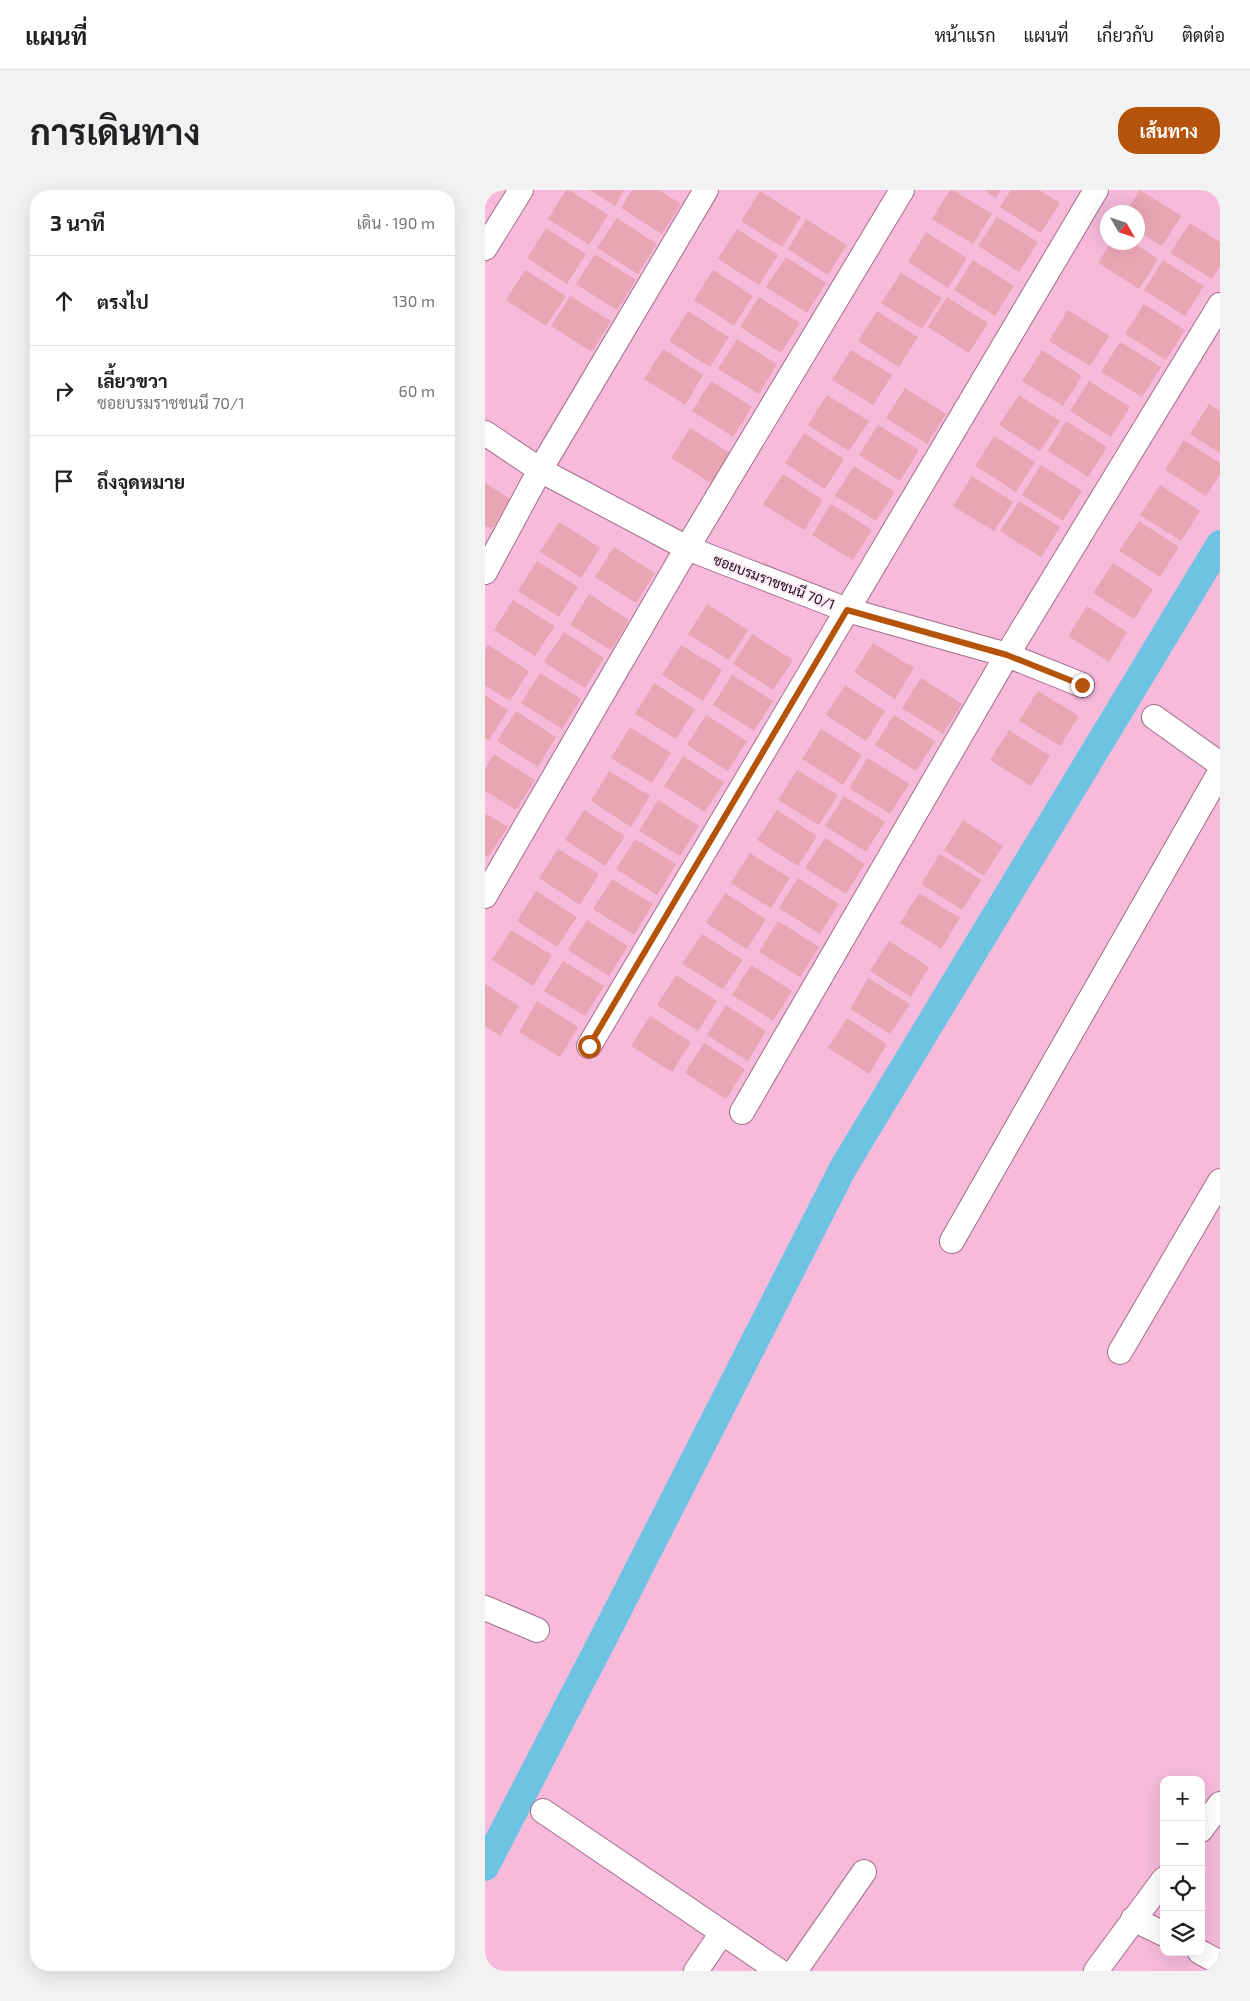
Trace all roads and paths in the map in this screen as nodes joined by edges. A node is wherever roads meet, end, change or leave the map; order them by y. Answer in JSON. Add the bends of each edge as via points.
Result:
{"nodes":[{"id":1,"x":521,"y":190,"type":"edge"},
{"id":2,"x":706,"y":190,"type":"edge"},
{"id":3,"x":902,"y":190,"type":"edge"},
{"id":4,"x":1096,"y":190,"type":"edge"},
{"id":5,"x":485,"y":248,"type":"edge"},
{"id":6,"x":1220,"y":305,"type":"edge"},
{"id":7,"x":485,"y":433,"type":"edge"},
{"id":8,"x":540,"y":470,"type":"junction"},
{"id":9,"x":687,"y":548,"type":"junction"},
{"id":10,"x":485,"y":572,"type":"edge"},
{"id":11,"x":847,"y":610,"type":"junction"},
{"id":12,"x":1007,"y":655,"type":"junction"},
{"id":13,"x":1082,"y":685,"type":"dead end"},
{"id":14,"x":1154,"y":716,"type":"dead end"},
{"id":15,"x":1220,"y":764,"type":"edge"},
{"id":16,"x":1220,"y":772,"type":"edge"},
{"id":17,"x":485,"y":896,"type":"edge"},
{"id":18,"x":589,"y":1046,"type":"dead end"},
{"id":19,"x":742,"y":1112,"type":"dead end"},
{"id":20,"x":1220,"y":1181,"type":"edge"},
{"id":21,"x":952,"y":1240,"type":"dead end"},
{"id":22,"x":1120,"y":1352,"type":"dead end"},
{"id":23,"x":485,"y":1608,"type":"edge"},
{"id":24,"x":537,"y":1630,"type":"dead end"},
{"id":25,"x":1220,"y":1804,"type":"edge"},
{"id":26,"x":543,"y":1811,"type":"dead end"},
{"id":27,"x":1205,"y":1825,"type":"edge"},
{"id":28,"x":864,"y":1872,"type":"dead end"},
{"id":29,"x":1160,"y":1884,"type":"edge"},
{"id":30,"x":1133,"y":1919,"type":"junction"},
{"id":31,"x":1160,"y":1932,"type":"edge"},
{"id":32,"x":722,"y":1933,"type":"junction"},
{"id":33,"x":1205,"y":1954,"type":"edge"},
{"id":34,"x":1220,"y":1962,"type":"edge"},
{"id":35,"x":696,"y":1971,"type":"edge"},
{"id":36,"x":779,"y":1971,"type":"edge"},
{"id":37,"x":795,"y":1971,"type":"edge"},
{"id":38,"x":1096,"y":1971,"type":"edge"}],
"edges":[{"from":1,"to":5,"type":"street"},
{"from":2,"to":8,"type":"street"},
{"from":3,"to":9,"type":"street"},
{"from":4,"to":11,"type":"street"},
{"from":6,"to":12,"type":"street"},
{"from":7,"to":8,"type":"street","name":"ซอยบรมราชชนนี 70/1"},
{"from":8,"to":9,"type":"street","name":"ซอยบรมราชชนนี 70/1"},
{"from":8,"to":10,"type":"street"},
{"from":9,"to":11,"type":"street","name":"ซอยบรมราชชนนี 70/1"},
{"from":9,"to":17,"type":"street"},
{"from":11,"to":12,"type":"street","name":"ซอยบรมราชชนนี 70/1"},
{"from":11,"to":18,"type":"street"},
{"from":12,"to":13,"type":"street","name":"ซอยบรมราชชนนี 70/1"},
{"from":12,"to":19,"type":"street"},
{"from":14,"to":15,"type":"street"},
{"from":16,"to":21,"type":"street"},
{"from":20,"to":22,"type":"street"},
{"from":23,"to":24,"type":"street"},
{"from":25,"to":27,"type":"street"},
{"from":26,"to":32,"type":"street"},
{"from":28,"to":37,"type":"street"},
{"from":29,"to":30,"type":"street"},
{"from":30,"to":31,"type":"street"},
{"from":30,"to":38,"type":"street"},
{"from":32,"to":35,"type":"street"},
{"from":32,"to":36,"type":"street"},
{"from":33,"to":34,"type":"street"}]}
